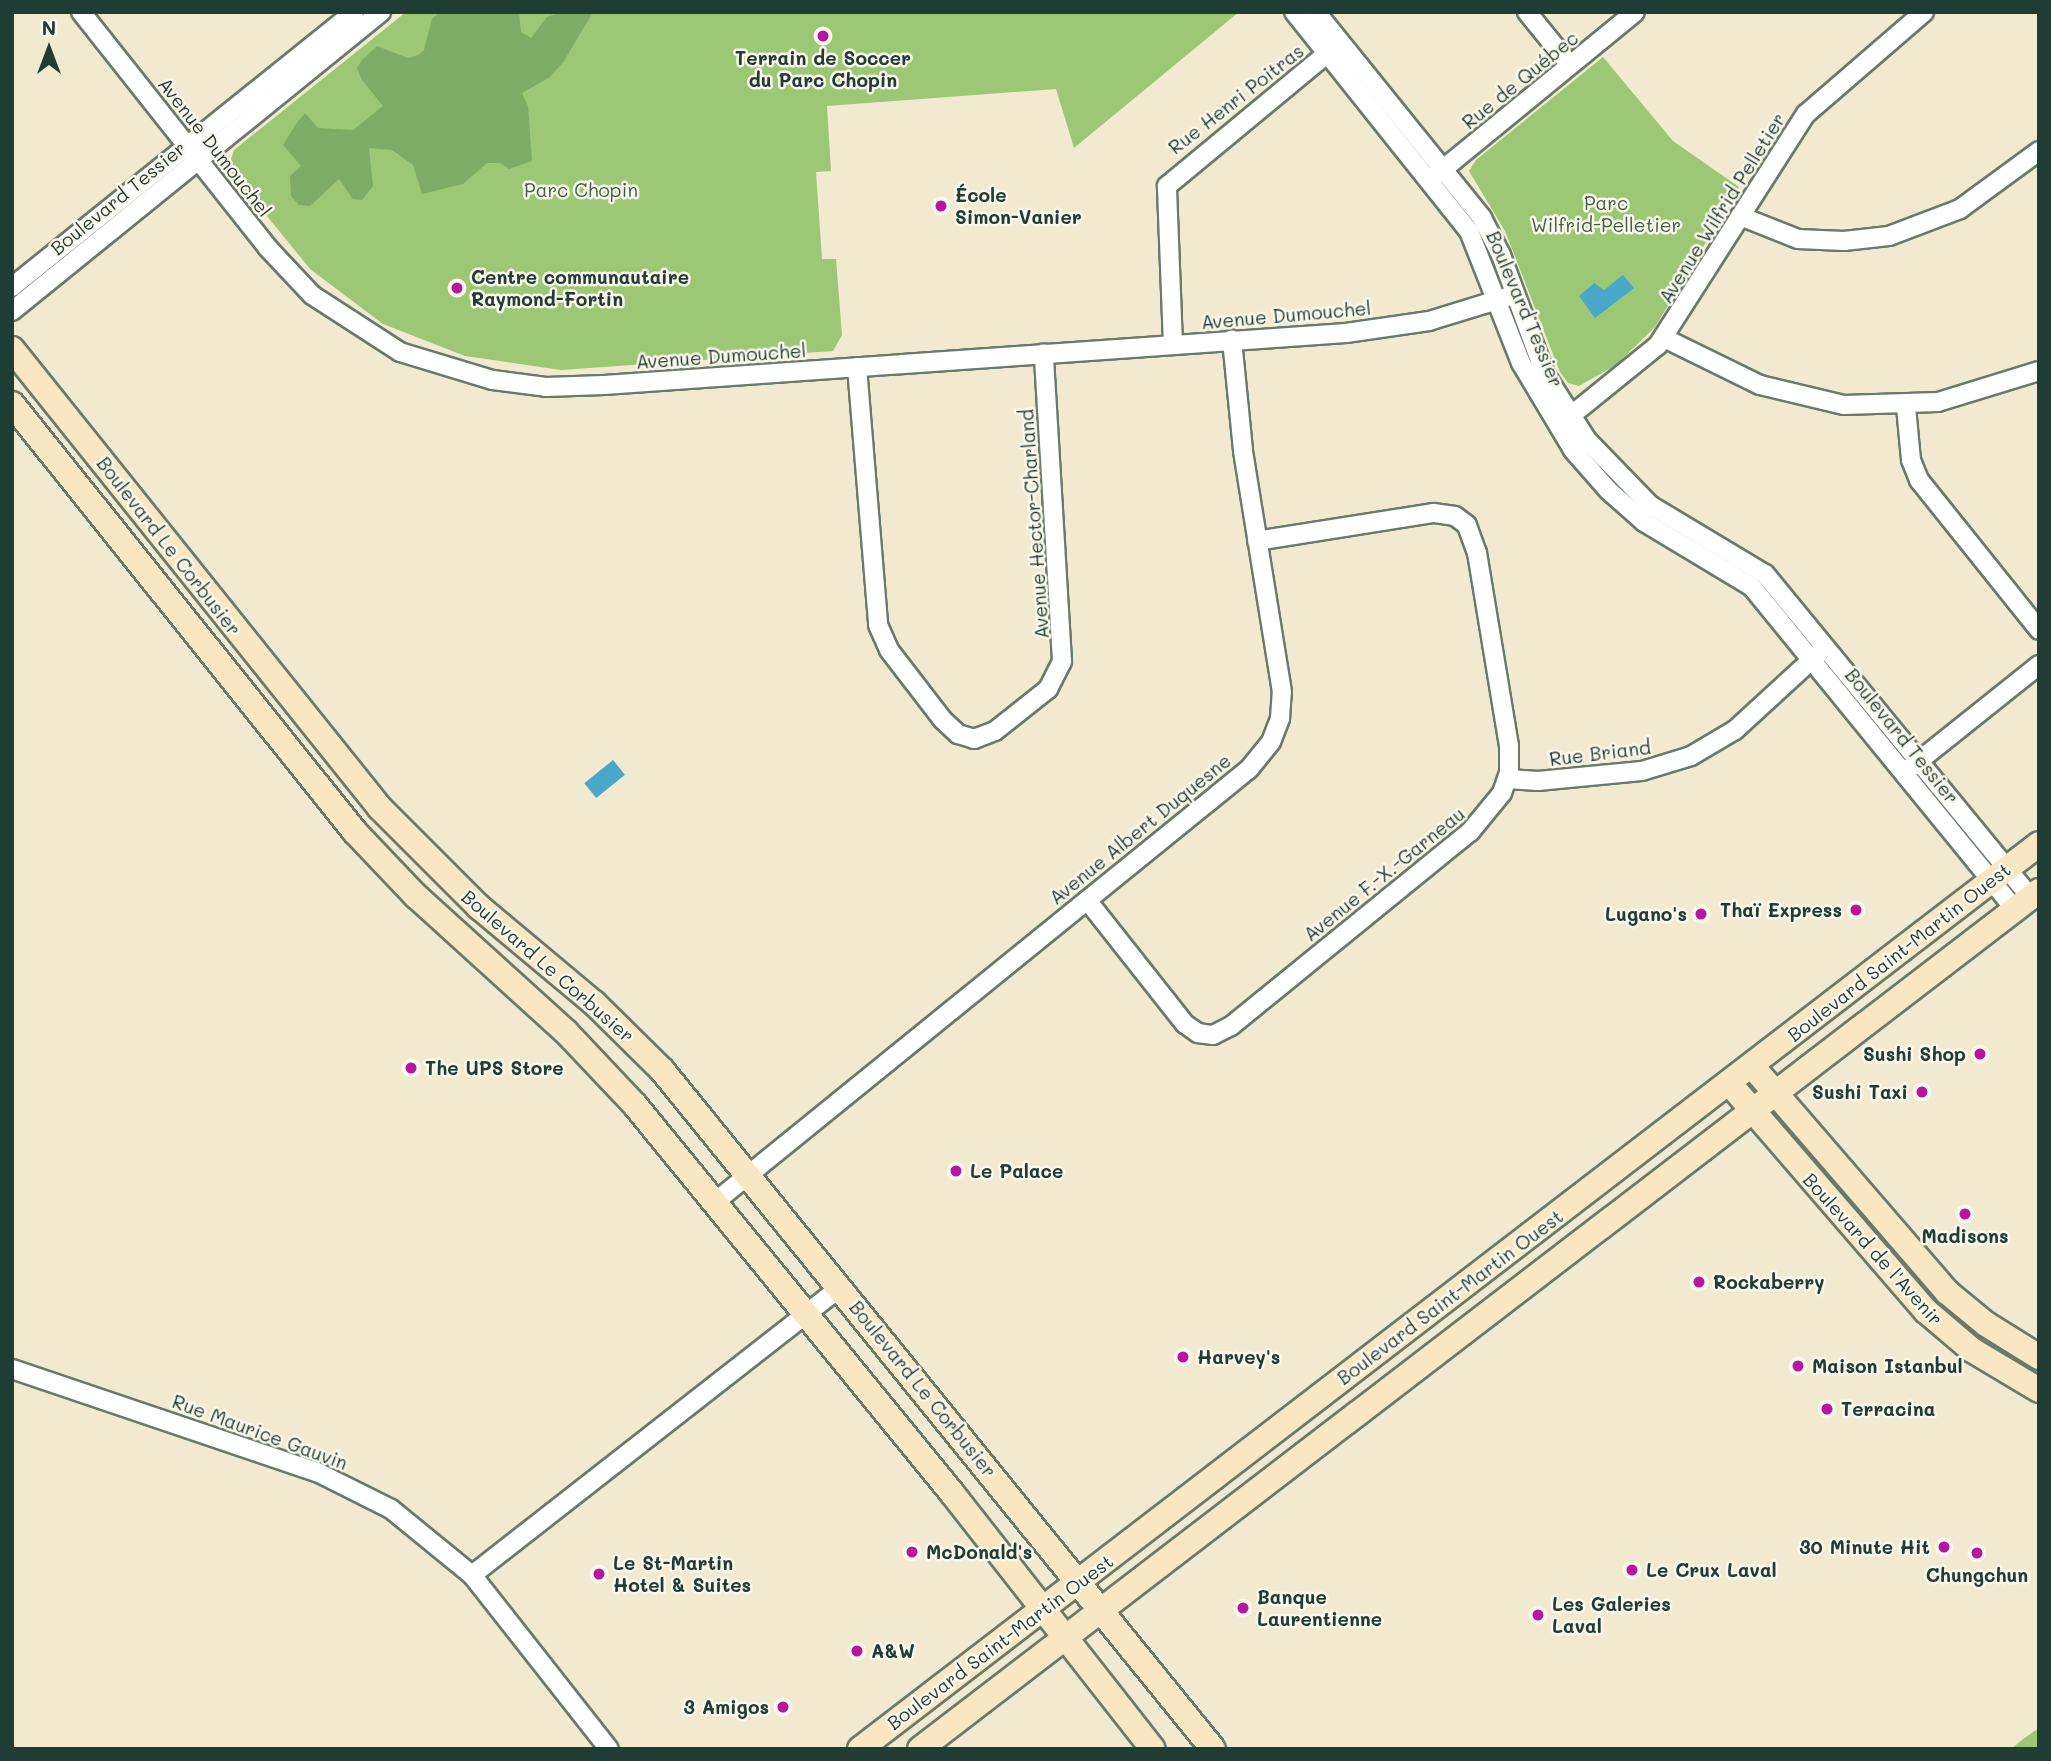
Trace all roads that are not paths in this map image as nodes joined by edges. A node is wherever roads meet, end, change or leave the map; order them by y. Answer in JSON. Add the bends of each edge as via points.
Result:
{"nodes":[{"id":1,"x":81,"y":12,"type":"edge"},
{"id":2,"x":381,"y":12,"type":"edge"},
{"id":3,"x":1294,"y":12,"type":"edge"},
{"id":4,"x":1316,"y":12,"type":"edge"},
{"id":5,"x":1527,"y":12,"type":"edge"},
{"id":6,"x":1635,"y":12,"type":"edge"},
{"id":7,"x":1924,"y":12,"type":"edge"},
{"id":8,"x":345,"y":21,"type":"edge"},
{"id":9,"x":1328,"y":53,"type":"junction"},
{"id":10,"x":1570,"y":65,"type":"junction"},
{"id":11,"x":188,"y":146,"type":"junction"},
{"id":12,"x":2039,"y":151,"type":"edge"},
{"id":13,"x":199,"y":160,"type":"junction"},
{"id":14,"x":1437,"y":174,"type":"junction"},
{"id":15,"x":1740,"y":216,"type":"junction"},
{"id":16,"x":12,"y":287,"type":"edge"},
{"id":17,"x":1506,"y":298,"type":"junction"},
{"id":18,"x":12,"y":311,"type":"edge"},
{"id":19,"x":1664,"y":338,"type":"junction"},
{"id":20,"x":1232,"y":340,"type":"junction"},
{"id":21,"x":1173,"y":345,"type":"junction"},
{"id":22,"x":12,"y":349,"type":"edge"},
{"id":23,"x":1044,"y":355,"type":"junction"},
{"id":24,"x":856,"y":368,"type":"junction"},
{"id":25,"x":2039,"y":371,"type":"edge"},
{"id":26,"x":12,"y":404,"type":"edge"},
{"id":27,"x":1906,"y":407,"type":"junction"},
{"id":28,"x":1564,"y":422,"type":"junction"},
{"id":29,"x":1257,"y":541,"type":"junction"},
{"id":30,"x":2039,"y":630,"type":"edge"},
{"id":31,"x":1819,"y":653,"type":"junction"},
{"id":32,"x":2039,"y":665,"type":"edge"},
{"id":33,"x":1911,"y":767,"type":"junction"},
{"id":34,"x":1508,"y":779,"type":"junction"},
{"id":35,"x":2039,"y":844,"type":"edge"},
{"id":36,"x":1999,"y":875,"type":"junction"},
{"id":37,"x":2028,"y":899,"type":"edge"},
{"id":38,"x":1087,"y":900,"type":"junction"},
{"id":39,"x":1752,"y":1066,"type":"junction"},
{"id":40,"x":1730,"y":1083,"type":"junction"},
{"id":41,"x":1774,"y":1094,"type":"junction"},
{"id":42,"x":1752,"y":1111,"type":"junction"},
{"id":43,"x":749,"y":1175,"type":"junction"},
{"id":44,"x":715,"y":1202,"type":"junction"},
{"id":45,"x":841,"y":1287,"type":"junction"},
{"id":46,"x":805,"y":1314,"type":"junction"},
{"id":47,"x":2039,"y":1357,"type":"edge"},
{"id":48,"x":12,"y":1369,"type":"edge"},
{"id":49,"x":2039,"y":1390,"type":"edge"},
{"id":50,"x":472,"y":1575,"type":"junction"},
{"id":51,"x":1078,"y":1581,"type":"junction"},
{"id":52,"x":1042,"y":1609,"type":"junction"},
{"id":53,"x":1101,"y":1611,"type":"junction"},
{"id":54,"x":1065,"y":1638,"type":"junction"},
{"id":55,"x":609,"y":1749,"type":"edge"},
{"id":56,"x":860,"y":1749,"type":"edge"},
{"id":57,"x":920,"y":1749,"type":"edge"},
{"id":58,"x":1153,"y":1749,"type":"edge"},
{"id":59,"x":1213,"y":1749,"type":"edge"}],
"edges":[{"from":1,"to":11,"type":"street","name":"Avenue Dumouchel"},
{"from":2,"to":8,"type":"street","name":"Boulevard Tessier"},
{"from":3,"to":9,"type":"street","name":"Boulevard Tessier"},
{"from":4,"to":14,"type":"street","name":"Boulevard Tessier"},
{"from":5,"to":10,"type":"street"},
{"from":6,"to":10,"type":"street","name":"Rue de Québec"},
{"from":7,"to":15,"type":"street","name":"Avenue Wilfrid Pelletier","via":[[1806,114]]},
{"from":8,"to":11,"type":"street","name":"Boulevard Tessier"},
{"from":8,"to":13,"type":"street","name":"Boulevard Tessier"},
{"from":9,"to":14,"type":"street","name":"Boulevard Tessier"},
{"from":9,"to":21,"type":"street","name":"Rue Henri Poitras","via":[[1167,186]]},
{"from":10,"to":14,"type":"street","name":"Rue de Québec"},
{"from":11,"to":13,"type":"street","name":"Avenue Dumouchel"},
{"from":11,"to":16,"type":"street","name":"Boulevard Tessier"},
{"from":12,"to":15,"type":"street","via":[[1960,209],[1889,236],[1844,241],[1798,239]]},
{"from":13,"to":18,"type":"street","name":"Boulevard Tessier"},
{"from":13,"to":24,"type":"street","name":"Avenue Dumouchel","via":[[306,290],[364,332],[427,362],[493,380],[553,387]]},
{"from":14,"to":17,"type":"street","name":"Boulevard Tessier"},
{"from":15,"to":19,"type":"street","name":"Avenue Wilfrid Pelletier"},
{"from":17,"to":20,"type":"street","name":"Avenue Dumouchel","via":[[1447,317],[1381,328]]},
{"from":17,"to":28,"type":"street","name":"Boulevard Tessier"},
{"from":19,"to":27,"type":"street","via":[[1717,368],[1793,396],[1844,405]]},
{"from":19,"to":28,"type":"street","name":"Avenue Wilfrid Pelletier","via":[[1641,363]]},
{"from":20,"to":21,"type":"street","name":"Avenue Dumouchel"},
{"from":20,"to":29,"type":"street","name":"Avenue Albert Duquesne"},
{"from":21,"to":23,"type":"street","name":"Avenue Dumouchel"},
{"from":22,"to":43,"type":"street","name":"Boulevard Le Corbusier","via":[[354,778],[478,907],[631,1037]]},
{"from":23,"to":24,"type":"street","name":"Avenue Dumouchel"},
{"from":23,"to":24,"type":"street","name":"Avenue Hector-Charland","via":[[1062,661],[1048,689],[978,739],[958,734],[943,720],[889,650],[877,625]]},
{"from":25,"to":27,"type":"street","via":[[1978,393]]},
{"from":26,"to":44,"type":"street","name":"Boulevard Le Corbusier","via":[[355,832],[416,896],[588,1053]]},
{"from":27,"to":30,"type":"street","via":[[1911,460],[1919,480]]},
{"from":28,"to":31,"type":"street","name":"Boulevard Tessier","via":[[1619,501],[1670,539],[1745,581]]},
{"from":29,"to":34,"type":"street","name":"Avenue F.-X.-Garneau","via":[[1433,513],[1461,519],[1477,552],[1509,746]]},
{"from":29,"to":38,"type":"street","name":"Avenue Albert Duquesne","via":[[1282,692],[1275,734],[1249,769]]},
{"from":31,"to":33,"type":"street","name":"Boulevard Tessier"},
{"from":31,"to":34,"type":"street","name":"Rue Briand","via":[[1735,730],[1679,761],[1642,771]]},
{"from":32,"to":33,"type":"street"},
{"from":33,"to":36,"type":"street","name":"Boulevard Tessier"},
{"from":34,"to":38,"type":"street","name":"Avenue F.-X.-Garneau","via":[[1496,804],[1470,832],[1218,1034],[1203,1035],[1189,1028]]},
{"from":35,"to":36,"type":"street","name":"Boulevard Saint-Martin Ouest"},
{"from":36,"to":37,"type":"street","name":"Boulevard Tessier"},
{"from":36,"to":39,"type":"street","name":"Boulevard Saint-Martin Ouest"},
{"from":37,"to":41,"type":"street","name":"Boulevard Saint-Martin Ouest"},
{"from":38,"to":43,"type":"street","name":"Avenue Albert Duquesne"},
{"from":39,"to":40,"type":"street","name":"Boulevard Saint-Martin Ouest"},
{"from":39,"to":41,"type":"street","name":"Boulevard de l'Avenir"},
{"from":40,"to":42,"type":"street","name":"Boulevard de l'Avenir"},
{"from":40,"to":51,"type":"street","name":"Boulevard Saint-Martin Ouest"},
{"from":41,"to":42,"type":"street","name":"Boulevard Saint-Martin Ouest"},
{"from":41,"to":47,"type":"street","name":"Boulevard de l'Avenir","via":[[1947,1292],[1994,1330]]},
{"from":42,"to":49,"type":"street","name":"Boulevard de l'Avenir","via":[[1926,1311],[1972,1350]]},
{"from":42,"to":53,"type":"street","name":"Boulevard Saint-Martin Ouest"},
{"from":43,"to":44,"type":"street","name":"Avenue Albert Duquesne"},
{"from":43,"to":45,"type":"street","name":"Boulevard Le Corbusier"},
{"from":44,"to":46,"type":"street","name":"Boulevard Le Corbusier"},
{"from":45,"to":46,"type":"street"},
{"from":45,"to":51,"type":"street","name":"Boulevard Le Corbusier"},
{"from":46,"to":50,"type":"street"},
{"from":46,"to":52,"type":"street","name":"Boulevard Le Corbusier"},
{"from":48,"to":50,"type":"street","name":"Rue Maurice Gauvin","via":[[331,1479],[406,1519]]},
{"from":50,"to":55,"type":"street","name":"Rue Maurice Gauvin"},
{"from":51,"to":52,"type":"street","name":"Boulevard Saint-Martin Ouest"},
{"from":51,"to":53,"type":"street","name":"Boulevard Le Corbusier"},
{"from":52,"to":54,"type":"street","name":"Boulevard Le Corbusier"},
{"from":52,"to":56,"type":"street","name":"Boulevard Saint-Martin Ouest"},
{"from":53,"to":54,"type":"street","name":"Boulevard Saint-Martin Ouest"},
{"from":53,"to":59,"type":"street","name":"Boulevard Le Corbusier"},
{"from":54,"to":57,"type":"street","name":"Boulevard Saint-Martin Ouest"},
{"from":54,"to":58,"type":"street","name":"Boulevard Le Corbusier"}]}
